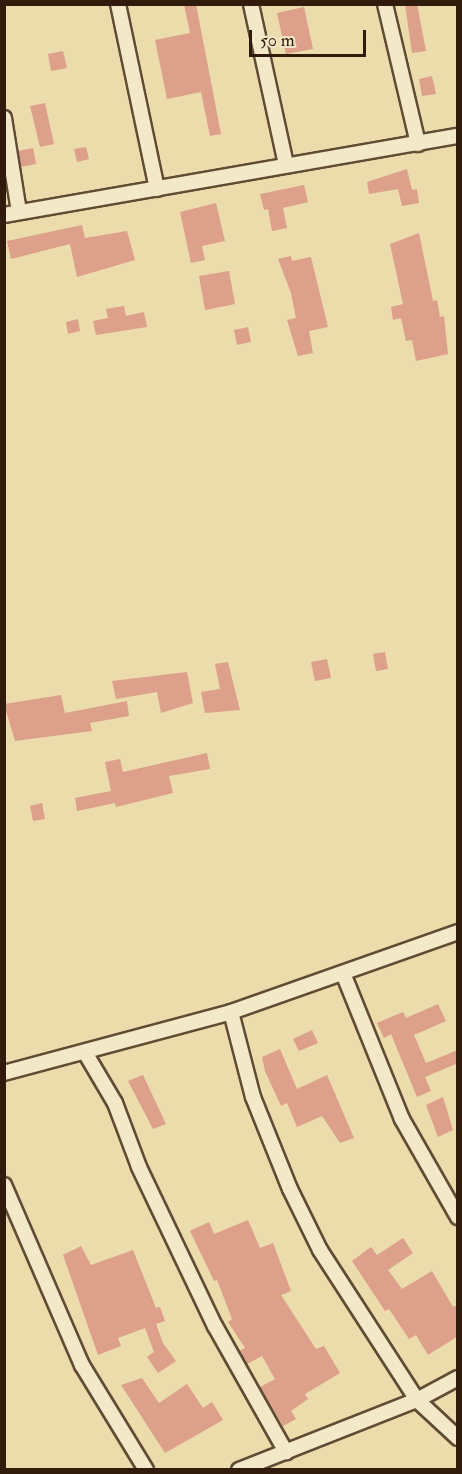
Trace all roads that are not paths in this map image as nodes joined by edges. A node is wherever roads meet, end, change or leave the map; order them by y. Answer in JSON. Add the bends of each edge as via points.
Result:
{"nodes":[{"id":1,"x":118,"y":4,"type":"edge"},
{"id":2,"x":251,"y":4,"type":"edge"},
{"id":3,"x":385,"y":4,"type":"edge"},
{"id":4,"x":4,"y":118,"type":"edge"},
{"id":5,"x":458,"y":136,"type":"edge"},
{"id":6,"x":418,"y":144,"type":"junction"},
{"id":7,"x":286,"y":164,"type":"junction"},
{"id":8,"x":157,"y":189,"type":"junction"},
{"id":9,"x":19,"y":212,"type":"junction"},
{"id":10,"x":4,"y":215,"type":"edge"},
{"id":11,"x":458,"y":932,"type":"edge"},
{"id":12,"x":343,"y":973,"type":"junction"},
{"id":13,"x":231,"y":1012,"type":"junction"},
{"id":14,"x":86,"y":1054,"type":"junction"},
{"id":15,"x":4,"y":1073,"type":"edge"},
{"id":16,"x":4,"y":1185,"type":"edge"},
{"id":17,"x":458,"y":1217,"type":"edge"},
{"id":18,"x":458,"y":1378,"type":"edge"},
{"id":19,"x":417,"y":1400,"type":"junction"},
{"id":20,"x":458,"y":1438,"type":"edge"},
{"id":21,"x":286,"y":1452,"type":"junction"},
{"id":22,"x":146,"y":1470,"type":"edge"},
{"id":23,"x":239,"y":1470,"type":"edge"}],
"edges":[{"from":1,"to":8,"type":"street"},
{"from":2,"to":7,"type":"street"},
{"from":3,"to":6,"type":"street"},
{"from":4,"to":9,"type":"street"},
{"from":5,"to":6,"type":"street"},
{"from":6,"to":7,"type":"street"},
{"from":7,"to":8,"type":"street"},
{"from":8,"to":9,"type":"street"},
{"from":9,"to":10,"type":"street"},
{"from":11,"to":12,"type":"street"},
{"from":12,"to":13,"type":"street"},
{"from":12,"to":17,"type":"street","via":[[402,1119]]},
{"from":13,"to":14,"type":"street"},
{"from":13,"to":19,"type":"street","via":[[253,1097],[290,1189],[320,1250]]},
{"from":14,"to":15,"type":"street"},
{"from":14,"to":21,"type":"street","via":[[115,1103],[139,1167],[196,1288]]},
{"from":16,"to":22,"type":"street","via":[[82,1365]]},
{"from":18,"to":19,"type":"street"},
{"from":19,"to":20,"type":"street"},
{"from":19,"to":21,"type":"street"},
{"from":21,"to":23,"type":"street"}]}
